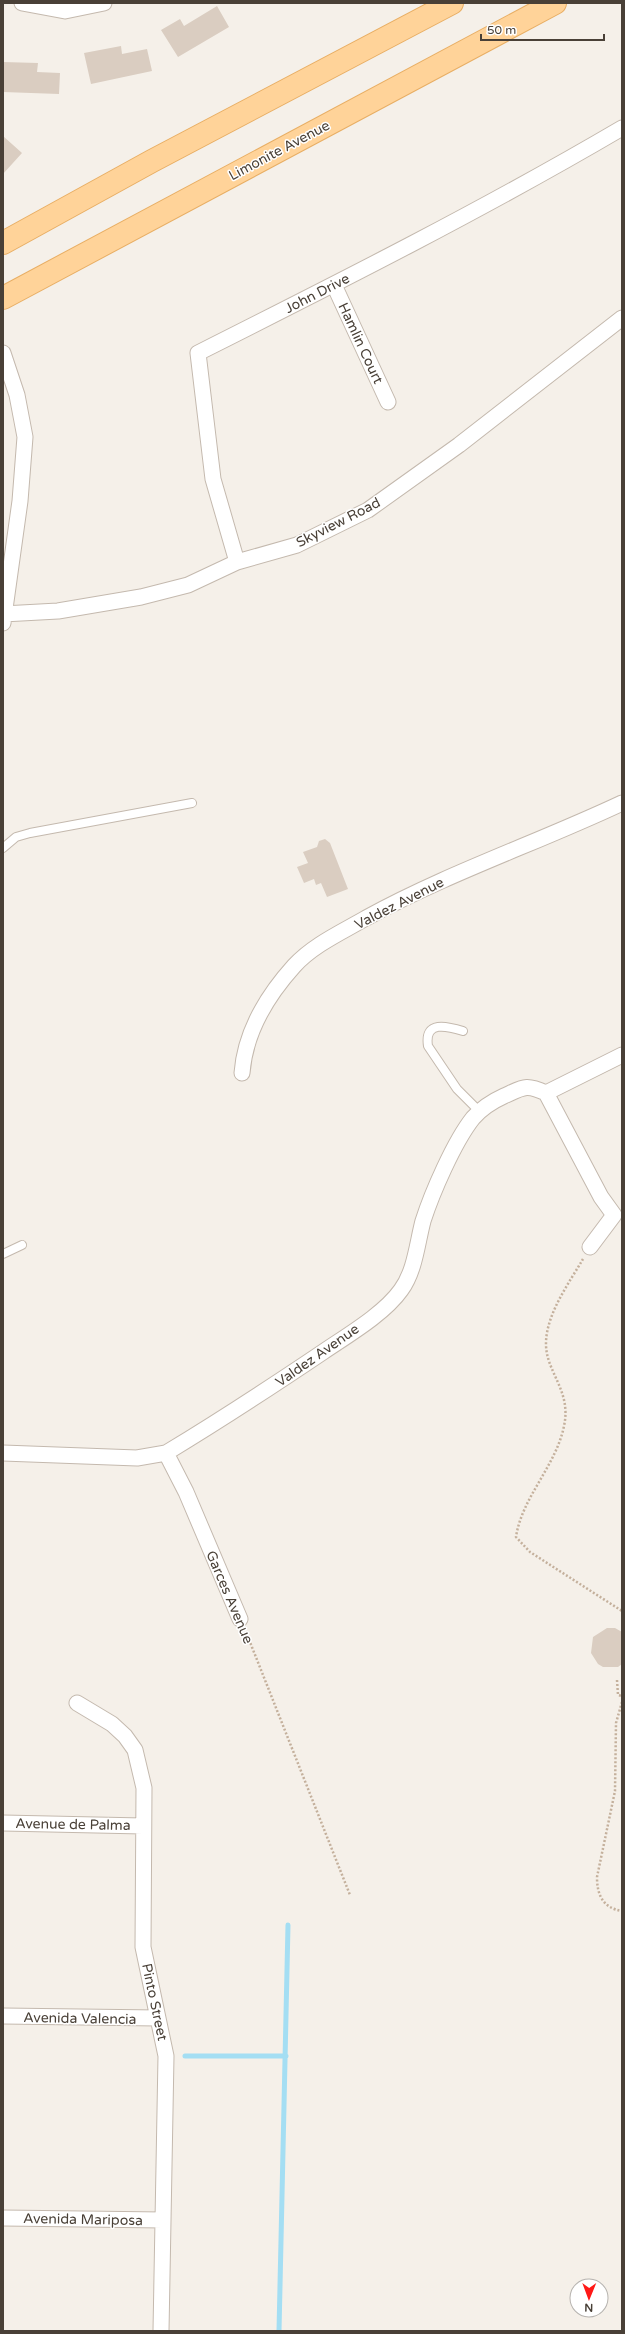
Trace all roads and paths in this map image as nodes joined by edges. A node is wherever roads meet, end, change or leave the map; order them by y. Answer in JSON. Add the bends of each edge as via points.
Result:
{"nodes":[{"id":1,"x":22,"y":3,"type":"edge"},
{"id":2,"x":104,"y":3,"type":"edge"},
{"id":3,"x":452,"y":3,"type":"edge"},
{"id":4,"x":555,"y":3,"type":"edge"},
{"id":5,"x":622,"y":128,"type":"edge"},
{"id":6,"x":3,"y":243,"type":"edge"},
{"id":7,"x":334,"y":285,"type":"junction"},
{"id":8,"x":3,"y":298,"type":"edge"},
{"id":9,"x":622,"y":318,"type":"edge"},
{"id":10,"x":3,"y":353,"type":"edge"},
{"id":11,"x":388,"y":402,"type":"dead end"},
{"id":12,"x":237,"y":562,"type":"junction"},
{"id":13,"x":4,"y":618,"type":"edge"},
{"id":14,"x":192,"y":803,"type":"dead end"},
{"id":15,"x":622,"y":803,"type":"edge"},
{"id":16,"x":3,"y":848,"type":"edge"},
{"id":17,"x":463,"y":1031,"type":"dead end"},
{"id":18,"x":622,"y":1055,"type":"edge"},
{"id":19,"x":242,"y":1073,"type":"dead end"},
{"id":20,"x":546,"y":1093,"type":"junction"},
{"id":21,"x":480,"y":1112,"type":"junction"},
{"id":22,"x":618,"y":1219,"type":"edge"},
{"id":23,"x":22,"y":1245,"type":"dead end"},
{"id":24,"x":590,"y":1247,"type":"joint"},
{"id":25,"x":3,"y":1254,"type":"edge"},
{"id":26,"x":3,"y":1453,"type":"edge"},
{"id":27,"x":166,"y":1454,"type":"junction"},
{"id":28,"x":622,"y":1611,"type":"edge"},
{"id":29,"x":240,"y":1619,"type":"joint"},
{"id":30,"x":617,"y":1680,"type":"dead end"},
{"id":31,"x":622,"y":1696,"type":"edge"},
{"id":32,"x":622,"y":1702,"type":"edge"},
{"id":33,"x":77,"y":1703,"type":"dead end"},
{"id":34,"x":3,"y":1823,"type":"edge"},
{"id":35,"x":143,"y":1826,"type":"junction"},
{"id":36,"x":350,"y":1895,"type":"dead end"},
{"id":37,"x":622,"y":1911,"type":"edge"},
{"id":38,"x":3,"y":2016,"type":"edge"},
{"id":39,"x":158,"y":2018,"type":"junction"},
{"id":40,"x":3,"y":2218,"type":"edge"},
{"id":41,"x":163,"y":2220,"type":"junction"},
{"id":42,"x":161,"y":2331,"type":"edge"}],
"edges":[{"from":1,"to":2,"type":"street","via":[[65,10]]},
{"from":3,"to":6,"type":"main road","via":[[152,160]]},
{"from":4,"to":8,"type":"main road","name":"Limonite Avenue"},
{"from":5,"to":7,"type":"street","name":"John Drive","via":[[544,174]]},
{"from":7,"to":11,"type":"street","name":"Hamlin Court"},
{"from":7,"to":12,"type":"street","name":"John Drive","via":[[198,353],[213,479]]},
{"from":9,"to":12,"type":"street","name":"Skyview Road","via":[[459,445],[368,510],[297,545]]},
{"from":10,"to":13,"type":"street","via":[[15,387],[25,437],[20,501]]},
{"from":12,"to":13,"type":"street","name":"Skyview Road","via":[[188,585],[141,598]]},
{"from":14,"to":16,"type":"lane","via":[[30,833],[16,837]]},
{"from":15,"to":19,"type":"street","name":"Valdez Avenue","via":[[409,894],[330,938],[294,966],[273,992],[256,1022],[244,1053]]},
{"from":17,"to":21,"type":"lane","via":[[445,1025],[440,1026],[429,1032],[428,1046],[457,1089]]},
{"from":18,"to":20,"type":"street"},
{"from":20,"to":21,"type":"street","name":"Valdez Avenue","via":[[531,1086],[523,1087],[494,1101]]},
{"from":20,"to":22,"type":"street","via":[[601,1197]]},
{"from":21,"to":27,"type":"street","name":"Valdez Avenue","via":[[462,1134],[443,1172],[424,1220],[410,1272],[401,1290],[348,1335]]},
{"from":22,"to":24,"type":"street"},
{"from":23,"to":25,"type":"lane"},
{"from":24,"to":28,"type":"path","via":[[550,1322],[546,1342],[551,1366],[566,1402],[564,1426],[551,1459],[521,1519],[516,1537],[530,1552]]},
{"from":26,"to":27,"type":"street","via":[[137,1458]]},
{"from":27,"to":29,"type":"street","name":"Garces Avenue","via":[[186,1492]]},
{"from":29,"to":36,"type":"path","name":"Garces Avenue"},
{"from":30,"to":31,"type":"path","via":[[618,1695]]},
{"from":32,"to":37,"type":"path","via":[[616,1723],[615,1791],[597,1877],[597,1888],[602,1900],[606,1905]]},
{"from":33,"to":35,"type":"street","name":"Pinto Street","via":[[112,1724],[135,1750],[144,1788]]},
{"from":34,"to":35,"type":"street","name":"Avenue de Palma"},
{"from":35,"to":39,"type":"street","name":"Pinto Street","via":[[143,1947]]},
{"from":38,"to":39,"type":"street","name":"Avenida Valencia"},
{"from":39,"to":41,"type":"street","name":"Pinto Street","via":[[166,2056]]},
{"from":40,"to":41,"type":"street","name":"Avenida Mariposa"},
{"from":41,"to":42,"type":"street","name":"Pinto Street"}]}
